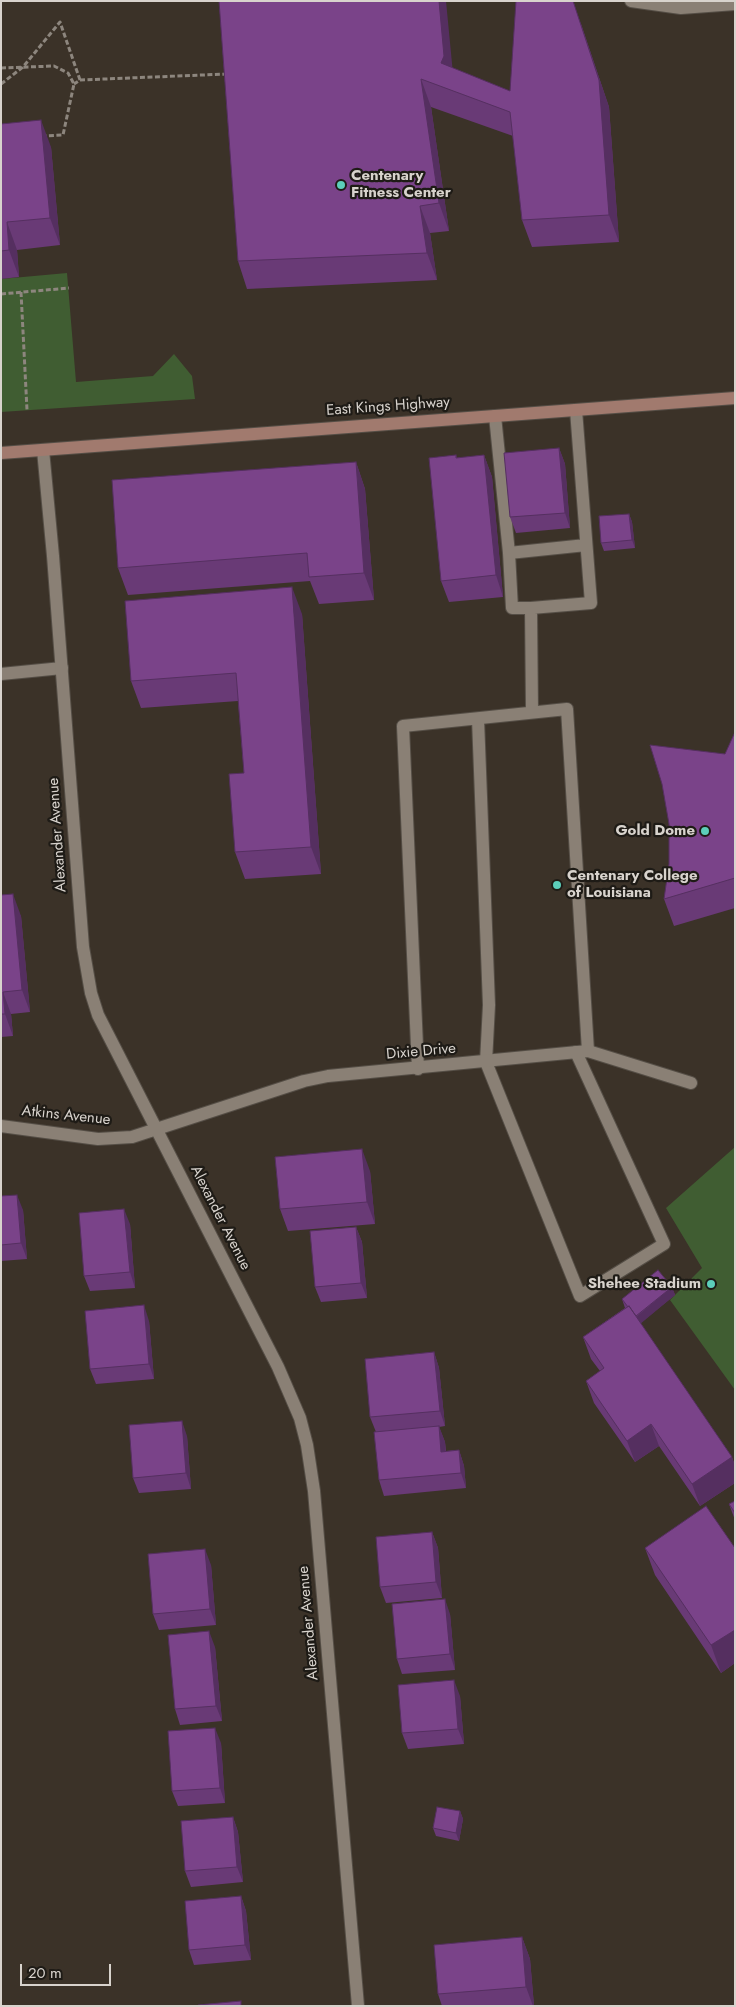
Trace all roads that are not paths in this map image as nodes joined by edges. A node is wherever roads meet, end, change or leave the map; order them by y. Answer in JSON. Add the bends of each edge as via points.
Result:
{"nodes":[{"id":1,"x":632,"y":1,"type":"edge"},
{"id":2,"x":735,"y":4,"type":"edge"},
{"id":3,"x":735,"y":398,"type":"edge"},
{"id":4,"x":576,"y":410,"type":"junction"},
{"id":5,"x":495,"y":416,"type":"junction"},
{"id":6,"x":43,"y":450,"type":"junction"},
{"id":7,"x":1,"y":453,"type":"edge"},
{"id":8,"x":586,"y":545,"type":"junction"},
{"id":9,"x":509,"y":553,"type":"junction"},
{"id":10,"x":531,"y":608,"type":"junction"},
{"id":11,"x":62,"y":668,"type":"junction"},
{"id":12,"x":1,"y":674,"type":"edge"},
{"id":13,"x":532,"y":712,"type":"junction"},
{"id":14,"x":478,"y":719,"type":"junction"},
{"id":15,"x":582,"y":1051,"type":"junction"},
{"id":16,"x":486,"y":1062,"type":"junction"},
{"id":17,"x":418,"y":1069,"type":"junction"},
{"id":18,"x":692,"y":1083,"type":"dead end"},
{"id":19,"x":1,"y":1126,"type":"edge"},
{"id":20,"x":156,"y":1129,"type":"junction"},
{"id":21,"x":358,"y":2006,"type":"edge"}],
"edges":[{"from":1,"to":2,"type":"street","via":[[681,8]]},
{"from":3,"to":4,"type":"main road","name":"East Kings Highway"},
{"from":4,"to":5,"type":"main road","name":"East Kings Highway"},
{"from":4,"to":8,"type":"street"},
{"from":5,"to":6,"type":"main road","name":"East Kings Highway"},
{"from":5,"to":9,"type":"street"},
{"from":6,"to":7,"type":"main road","name":"East Kings Highway"},
{"from":6,"to":11,"type":"street","name":"Alexander Avenue"},
{"from":8,"to":9,"type":"street"},
{"from":8,"to":10,"type":"street","via":[[591,603]]},
{"from":9,"to":10,"type":"street","via":[[512,608]]},
{"from":10,"to":13,"type":"street"},
{"from":11,"to":12,"type":"street"},
{"from":11,"to":20,"type":"street","name":"Alexander Avenue","via":[[83,947],[91,993],[98,1015]]},
{"from":13,"to":14,"type":"street"},
{"from":13,"to":15,"type":"street","via":[[567,709]]},
{"from":14,"to":16,"type":"street","via":[[489,1005]]},
{"from":14,"to":17,"type":"street","via":[[403,726]]},
{"from":15,"to":16,"type":"street","name":"Dixie Drive"},
{"from":15,"to":16,"type":"street","via":[[664,1244],[580,1296]]},
{"from":15,"to":18,"type":"street","name":"Dixie Drive"},
{"from":16,"to":17,"type":"street","name":"Dixie Drive"},
{"from":17,"to":20,"type":"street","name":"Dixie Drive","via":[[304,1081]]},
{"from":19,"to":20,"type":"street","name":"Atkins Avenue","via":[[98,1138],[132,1137]]},
{"from":20,"to":21,"type":"street","name":"Alexander Avenue","via":[[278,1368],[300,1418],[307,1445],[314,1490]]}]}
